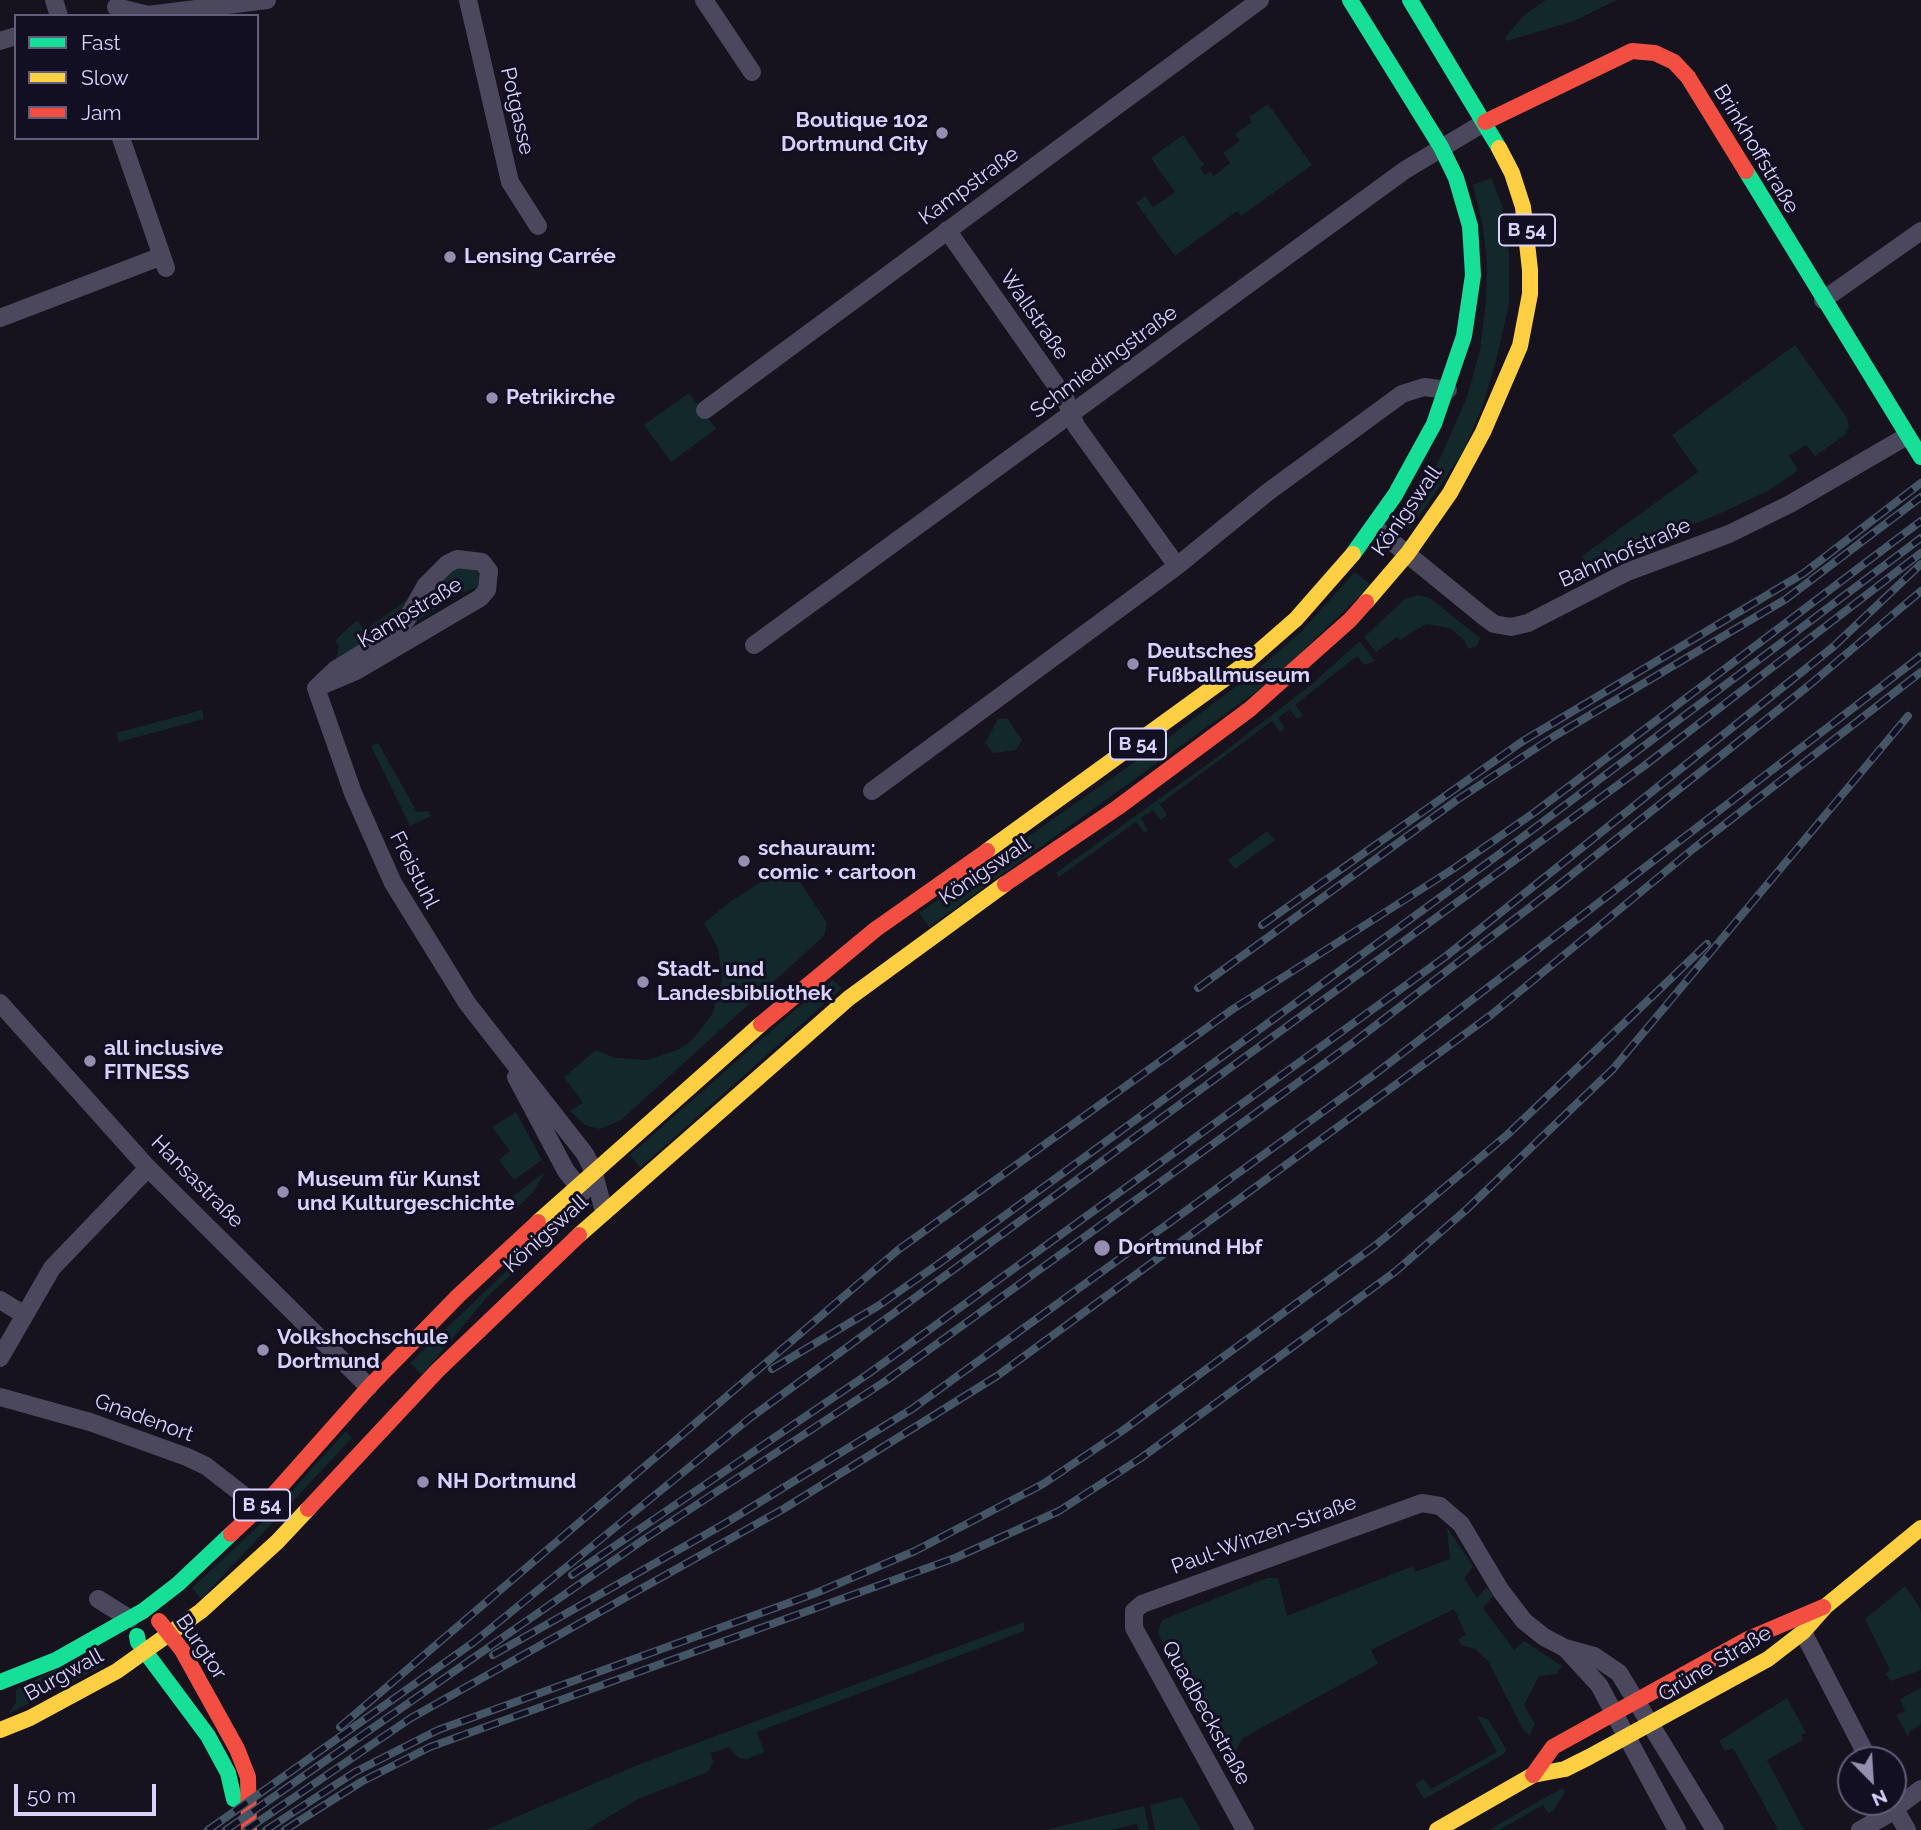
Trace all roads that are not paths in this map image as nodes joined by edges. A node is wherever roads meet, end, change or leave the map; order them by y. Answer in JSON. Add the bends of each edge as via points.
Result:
{"nodes":[{"id":1,"x":267,"y":0,"type":"edge"},
{"id":2,"x":468,"y":0,"type":"edge"},
{"id":3,"x":704,"y":0,"type":"edge"},
{"id":4,"x":1261,"y":0,"type":"edge"},
{"id":5,"x":1350,"y":0,"type":"edge"},
{"id":6,"x":1410,"y":0,"type":"edge"},
{"id":7,"x":115,"y":8,"type":"edge"},
{"id":8,"x":143,"y":14,"type":"edge"},
{"id":9,"x":156,"y":14,"type":"edge"},
{"id":10,"x":752,"y":72,"type":"dead end"},
{"id":11,"x":1485,"y":122,"type":"junction"},
{"id":12,"x":122,"y":140,"type":"edge"},
{"id":13,"x":1441,"y":147,"type":"junction"},
{"id":14,"x":538,"y":226,"type":"dead end"},
{"id":15,"x":947,"y":230,"type":"junction"},
{"id":16,"x":1921,"y":231,"type":"edge"},
{"id":17,"x":1823,"y":300,"type":"junction"},
{"id":18,"x":0,"y":318,"type":"edge"},
{"id":19,"x":1448,"y":390,"type":"junction"},
{"id":20,"x":705,"y":410,"type":"dead end"},
{"id":21,"x":1071,"y":413,"type":"junction"},
{"id":22,"x":1907,"y":436,"type":"junction"},
{"id":23,"x":1921,"y":457,"type":"edge"},
{"id":24,"x":1374,"y":527,"type":"junction"},
{"id":25,"x":1408,"y":554,"type":"junction"},
{"id":26,"x":1177,"y":566,"type":"junction"},
{"id":27,"x":754,"y":645,"type":"dead end"},
{"id":28,"x":316,"y":688,"type":"junction"},
{"id":29,"x":872,"y":791,"type":"dead end"},
{"id":30,"x":0,"y":1003,"type":"edge"},
{"id":31,"x":506,"y":1055,"type":"junction"},
{"id":32,"x":148,"y":1168,"type":"junction"},
{"id":33,"x":593,"y":1170,"type":"junction"},
{"id":34,"x":576,"y":1186,"type":"junction"},
{"id":35,"x":604,"y":1212,"type":"junction"},
{"id":36,"x":0,"y":1300,"type":"edge"},
{"id":37,"x":23,"y":1314,"type":"junction"},
{"id":38,"x":0,"y":1358,"type":"edge"},
{"id":39,"x":369,"y":1387,"type":"junction"},
{"id":40,"x":0,"y":1396,"type":"edge"},
{"id":41,"x":374,"y":1438,"type":"junction"},
{"id":42,"x":260,"y":1508,"type":"junction"},
{"id":43,"x":1921,"y":1528,"type":"edge"},
{"id":44,"x":97,"y":1599,"type":"dead end"},
{"id":45,"x":1826,"y":1606,"type":"junction"},
{"id":46,"x":137,"y":1615,"type":"junction"},
{"id":47,"x":1132,"y":1617,"type":"joint"},
{"id":48,"x":1803,"y":1632,"type":"junction"},
{"id":49,"x":170,"y":1634,"type":"junction"},
{"id":50,"x":1565,"y":1648,"type":"junction"},
{"id":51,"x":145,"y":1651,"type":"junction"},
{"id":52,"x":2,"y":1699,"type":"edge"},
{"id":53,"x":1637,"y":1701,"type":"junction"},
{"id":54,"x":1614,"y":1712,"type":"junction"},
{"id":55,"x":1652,"y":1724,"type":"junction"},
{"id":56,"x":0,"y":1730,"type":"edge"},
{"id":57,"x":1626,"y":1738,"type":"junction"},
{"id":58,"x":1862,"y":1746,"type":"edge"},
{"id":59,"x":1534,"y":1775,"type":"junction"},
{"id":60,"x":1878,"y":1816,"type":"edge"},
{"id":61,"x":234,"y":1830,"type":"edge"},
{"id":62,"x":249,"y":1830,"type":"edge"},
{"id":63,"x":1245,"y":1830,"type":"edge"},
{"id":64,"x":1437,"y":1830,"type":"edge"},
{"id":65,"x":1677,"y":1830,"type":"edge"},
{"id":66,"x":1715,"y":1830,"type":"edge"},
{"id":67,"x":1860,"y":1830,"type":"edge"}],
"edges":[{"from":1,"to":9,"type":"street"},
{"from":2,"to":14,"type":"street","name":"Potgasse","via":[[510,182]]},
{"from":3,"to":10,"type":"street"},
{"from":4,"to":15,"type":"street","name":"Kampstraße"},
{"from":5,"to":13,"type":"main road","name":"Königswall","number":"B 54"},
{"from":6,"to":11,"type":"main road","name":"Königswall","number":"B 54"},
{"from":7,"to":8,"type":"street"},
{"from":11,"to":13,"type":"street","name":"Schmiedingstraße"},
{"from":11,"to":17,"type":"main road","name":"Brinkhoffstraße","via":[[1632,51],[1655,53],[1674,62],[1688,77]]},
{"from":11,"to":25,"type":"main road","name":"Königswall","number":"B 54","via":[[1523,207],[1530,270],[1527,310],[1520,346],[1483,432],[1450,493]]},
{"from":12,"to":18,"type":"street","via":[[164,262]]},
{"from":13,"to":19,"type":"main road","name":"Königswall","number":"B 54","via":[[1465,207],[1473,258],[1469,314]]},
{"from":13,"to":21,"type":"street","name":"Schmiedingstraße"},
{"from":15,"to":20,"type":"street","name":"Kampstraße"},
{"from":15,"to":21,"type":"street","name":"Wallstraße"},
{"from":16,"to":17,"type":"street"},
{"from":17,"to":22,"type":"main road","name":"Brinkhoffstraße"},
{"from":19,"to":24,"type":"main road","name":"Königswall","number":"B 54","via":[[1434,424]]},
{"from":19,"to":26,"type":"street","via":[[1424,387],[1402,394],[1231,519]]},
{"from":21,"to":26,"type":"street","name":"Wallstraße"},
{"from":21,"to":27,"type":"street","name":"Schmiedingstraße"},
{"from":22,"to":23,"type":"main road","name":"Brinkhoffstraße"},
{"from":22,"to":25,"type":"street","name":"Bahnhofstraße","via":[[1790,504],[1729,534],[1628,572],[1528,623],[1494,624]]},
{"from":24,"to":25,"type":"street","name":"Bahnhofstraße"},
{"from":24,"to":33,"type":"main road","name":"Königswall","number":"B 54","via":[[1305,609],[1259,652],[1155,732],[876,929]]},
{"from":25,"to":35,"type":"main road","name":"Königswall","number":"B 54","via":[[1350,620],[1250,709],[849,998]]},
{"from":26,"to":29,"type":"street"},
{"from":28,"to":28,"type":"street","name":"Kampstraße","via":[[376,660],[480,598],[490,582],[486,567],[466,559],[447,564],[426,585],[392,635],[335,670]]},
{"from":28,"to":31,"type":"street","name":"Freistuhl","via":[[353,793],[393,883],[437,959]]},
{"from":30,"to":32,"type":"street","name":"Hansastraße"},
{"from":31,"to":33,"type":"street","name":"Freistuhl","via":[[570,1132]]},
{"from":31,"to":34,"type":"street","name":"Freistuhl"},
{"from":32,"to":37,"type":"street","via":[[71,1245]]},
{"from":32,"to":39,"type":"street","name":"Hansastraße"},
{"from":33,"to":34,"type":"main road","name":"Königswall","number":"B 54"},
{"from":33,"to":35,"type":"street","name":"Freistuhl"},
{"from":34,"to":35,"type":"street","name":"Freistuhl"},
{"from":34,"to":39,"type":"main road","name":"Königswall","number":"B 54"},
{"from":35,"to":41,"type":"main road","name":"Königswall","number":"B 54","via":[[466,1341]]},
{"from":36,"to":37,"type":"street"},
{"from":37,"to":38,"type":"street"},
{"from":39,"to":41,"type":"main road"},
{"from":39,"to":42,"type":"main road","name":"Königswall","number":"B 54"},
{"from":40,"to":42,"type":"street","name":"Gnadenort","via":[[90,1422],[206,1465]]},
{"from":41,"to":49,"type":"main road","name":"Königswall","number":"B 54","via":[[277,1542]]},
{"from":42,"to":46,"type":"main road","name":"Königswall","number":"B 54"},
{"from":43,"to":45,"type":"main road","name":"Grüne Straße"},
{"from":44,"to":46,"type":"street"},
{"from":45,"to":48,"type":"main road","name":"Grüne Straße"},
{"from":45,"to":53,"type":"main road","name":"Grüne Straße","via":[[1748,1639]]},
{"from":46,"to":49,"type":"main road","name":"Burgtor","via":[[148,1612]]},
{"from":46,"to":51,"type":"main road","name":"Burgtor","via":[[138,1642]]},
{"from":46,"to":52,"type":"main road","name":"Burgwall","number":"B 54","via":[[56,1660]]},
{"from":47,"to":50,"type":"street","name":"Paul-Winzen-Straße","via":[[1142,1604],[1418,1503],[1440,1506],[1461,1524],[1524,1621]]},
{"from":47,"to":63,"type":"street","name":"Quadbeckstraße"},
{"from":48,"to":55,"type":"main road","name":"Grüne Straße","via":[[1768,1659]]},
{"from":48,"to":58,"type":"street"},
{"from":49,"to":51,"type":"main road","name":"Königswall","number":"B 54"},
{"from":49,"to":62,"type":"main road","name":"Burgtor","via":[[243,1764],[251,1804]]},
{"from":50,"to":53,"type":"street","via":[[1607,1662]]},
{"from":50,"to":54,"type":"street","via":[[1594,1677]]},
{"from":51,"to":56,"type":"main road","name":"Burgwall","number":"B 54","via":[[74,1696]]},
{"from":51,"to":61,"type":"main road","name":"Burgtor","via":[[194,1716],[228,1773],[236,1809]]},
{"from":53,"to":54,"type":"main road","name":"Grüne Straße"},
{"from":53,"to":55,"type":"street"},
{"from":54,"to":57,"type":"street"},
{"from":54,"to":59,"type":"main road","name":"Grüne Straße","via":[[1553,1747]]},
{"from":55,"to":57,"type":"main road","name":"Grüne Straße"},
{"from":55,"to":66,"type":"street"},
{"from":57,"to":59,"type":"main road","name":"Grüne Straße","via":[[1565,1769]]},
{"from":57,"to":65,"type":"street"},
{"from":59,"to":64,"type":"main road"},
{"from":60,"to":67,"type":"street"}]}
